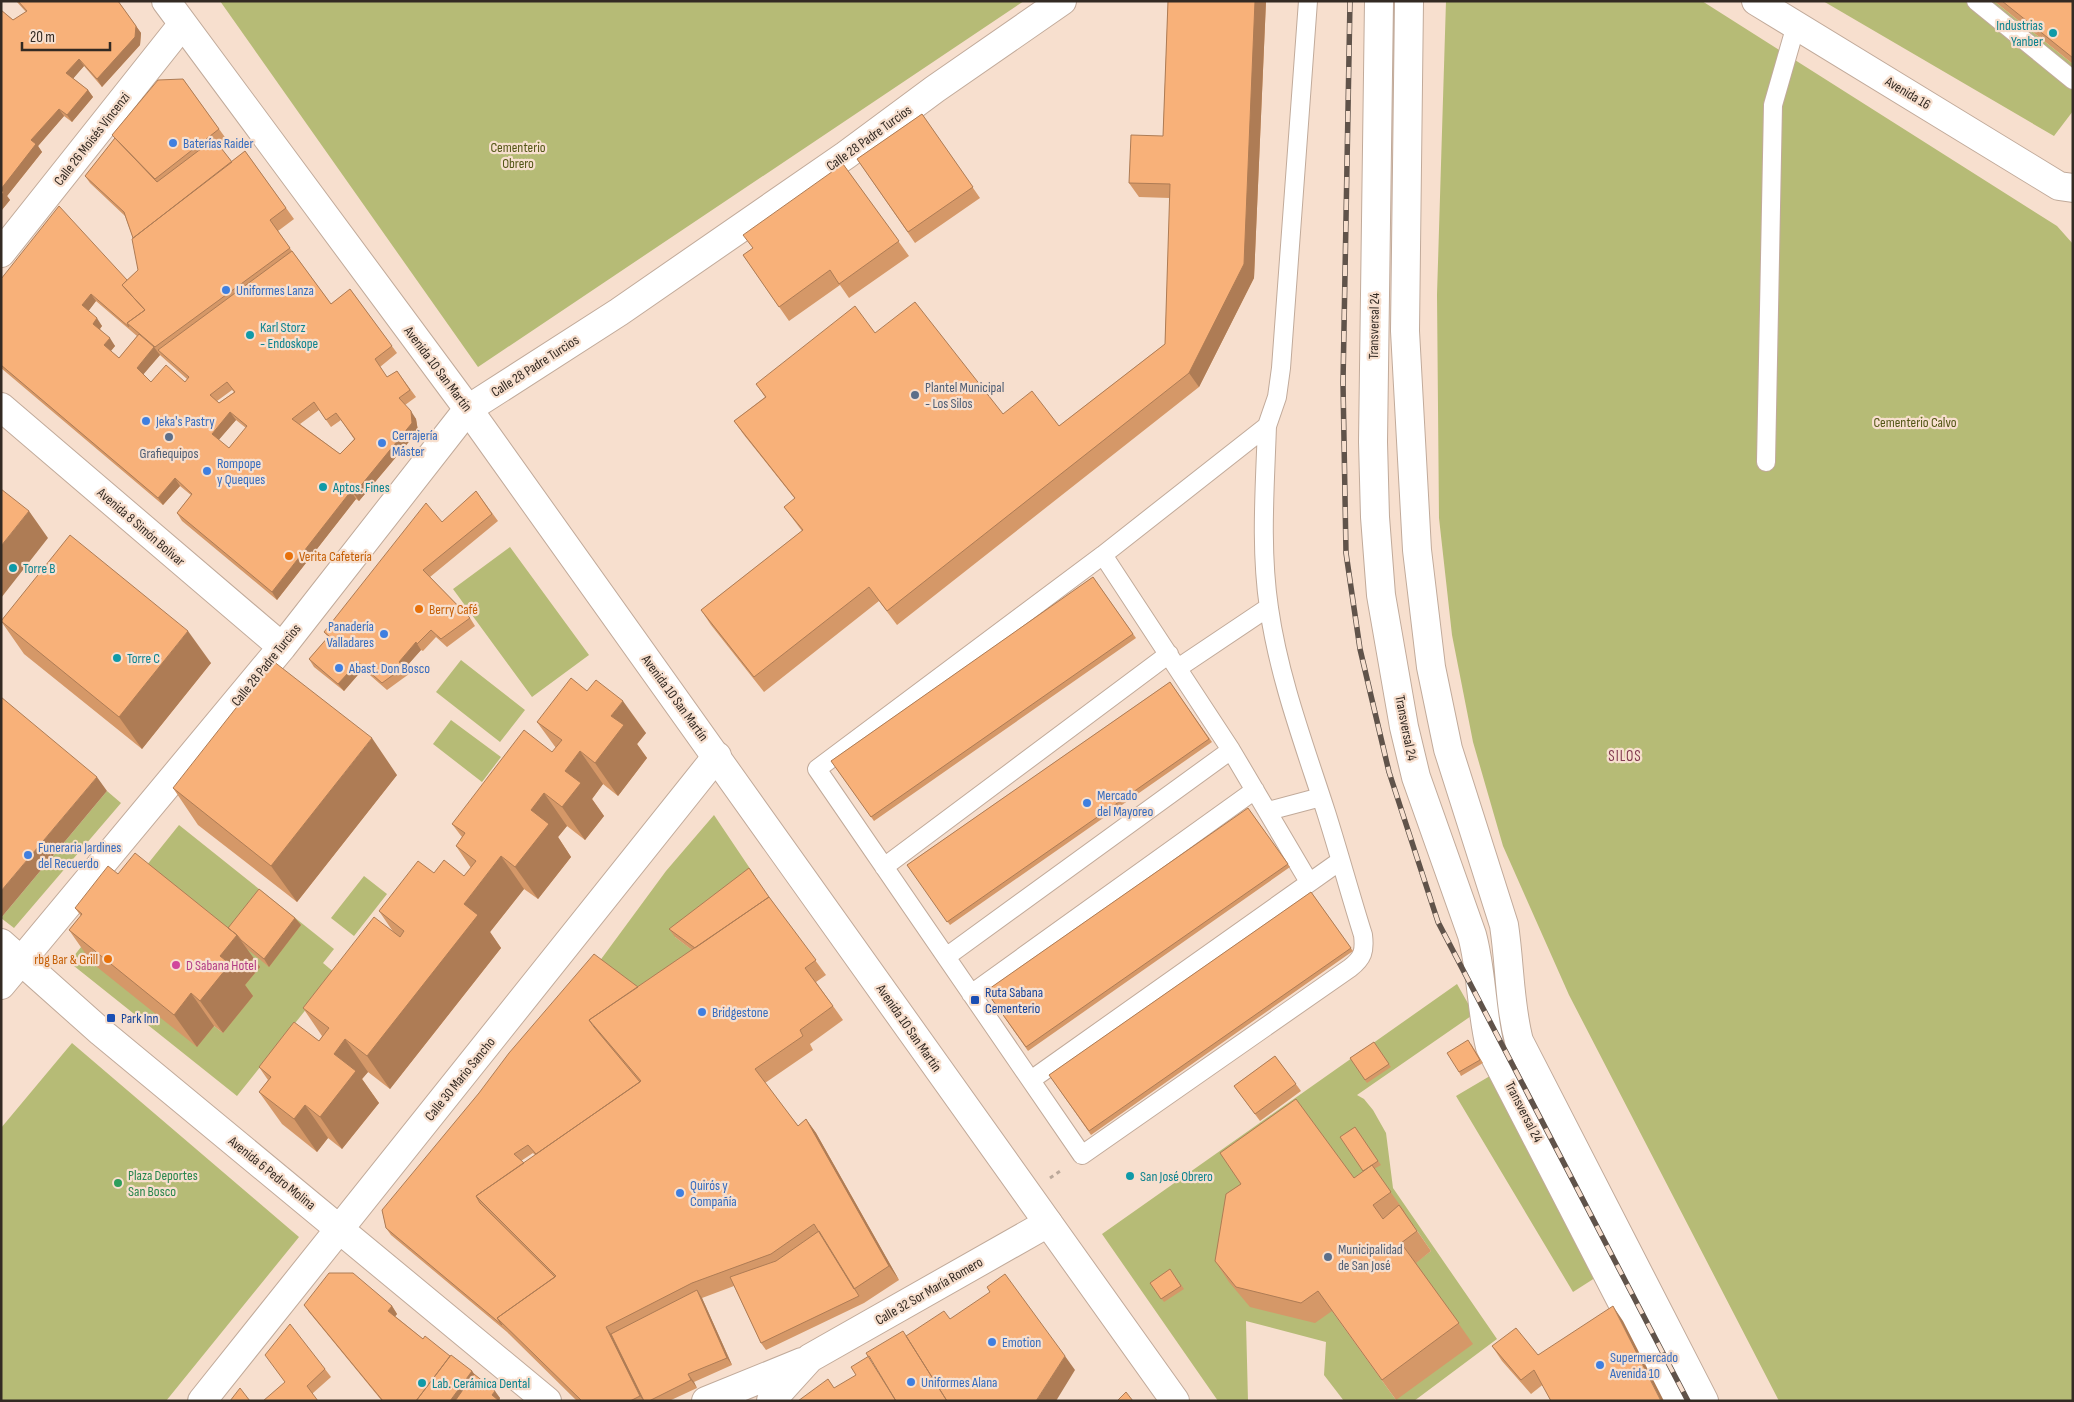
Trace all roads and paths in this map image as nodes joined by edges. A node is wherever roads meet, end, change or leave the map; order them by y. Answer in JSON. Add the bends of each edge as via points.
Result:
{"nodes":[{"id":1,"x":166,"y":1,"type":"edge"},
{"id":2,"x":1062,"y":1,"type":"edge"},
{"id":3,"x":1308,"y":1,"type":"edge"},
{"id":4,"x":1379,"y":1,"type":"edge"},
{"id":5,"x":1409,"y":1,"type":"edge"},
{"id":6,"x":1756,"y":1,"type":"edge"},
{"id":7,"x":1976,"y":1,"type":"edge"},
{"id":8,"x":182,"y":25,"type":"junction"},
{"id":9,"x":1796,"y":25,"type":"junction"},
{"id":10,"x":2073,"y":80,"type":"edge"},
{"id":11,"x":2068,"y":181,"type":"edge"},
{"id":12,"x":1,"y":253,"type":"edge"},
{"id":13,"x":1374,"y":329,"type":"junction"},
{"id":14,"x":1405,"y":331,"type":"junction"},
{"id":15,"x":1,"y":407,"type":"edge"},
{"id":16,"x":468,"y":409,"type":"junction"},
{"id":17,"x":1267,"y":426,"type":"junction"},
{"id":18,"x":1766,"y":462,"type":"dead end"},
{"id":19,"x":1103,"y":555,"type":"junction"},
{"id":20,"x":1269,"y":607,"type":"junction"},
{"id":21,"x":282,"y":647,"type":"junction"},
{"id":22,"x":1174,"y":661,"type":"junction"},
{"id":23,"x":1231,"y":750,"type":"junction"},
{"id":24,"x":717,"y":756,"type":"junction"},
{"id":25,"x":1255,"y":790,"type":"junction"},
{"id":26,"x":1321,"y":797,"type":"junction"},
{"id":27,"x":1268,"y":811,"type":"junction"},
{"id":28,"x":1340,"y":861,"type":"junction"},
{"id":29,"x":884,"y":867,"type":"junction"},
{"id":30,"x":1310,"y":882,"type":"junction"},
{"id":31,"x":1,"y":943,"type":"edge"},
{"id":32,"x":946,"y":958,"type":"junction"},
{"id":33,"x":22,"y":960,"type":"junction"},
{"id":34,"x":1,"y":985,"type":"edge"},
{"id":35,"x":971,"y":994,"type":"junction"},
{"id":36,"x":1031,"y":1080,"type":"junction"},
{"id":37,"x":1082,"y":1155,"type":"junction"},
{"id":38,"x":1028,"y":1195,"type":"junction"},
{"id":39,"x":1048,"y":1223,"type":"junction"},
{"id":40,"x":340,"y":1229,"type":"junction"},
{"id":41,"x":810,"y":1358,"type":"junction"},
{"id":42,"x":202,"y":1401,"type":"edge"},
{"id":43,"x":547,"y":1401,"type":"edge"},
{"id":44,"x":706,"y":1401,"type":"edge"},
{"id":45,"x":771,"y":1401,"type":"edge"},
{"id":46,"x":1175,"y":1401,"type":"edge"},
{"id":47,"x":1673,"y":1401,"type":"edge"},
{"id":48,"x":1704,"y":1401,"type":"edge"}],
"edges":[{"from":1,"to":8,"type":"street","name":"Avenida 10 San Martín"},
{"from":2,"to":16,"type":"street","name":"Calle 28 Padre Turcios","via":[[620,312]]},
{"from":3,"to":17,"type":"lane","via":[[1281,368],[1277,398]]},
{"from":4,"to":13,"type":"street","name":"Transversal 24"},
{"from":5,"to":14,"type":"street","name":"Transversal 24"},
{"from":6,"to":9,"type":"street","name":"Avenida 16"},
{"from":7,"to":10,"type":"lane"},
{"from":8,"to":12,"type":"street","name":"Calle 26 Moisés Vincenzi"},
{"from":8,"to":16,"type":"street","name":"Avenida 10 San Martín"},
{"from":9,"to":11,"type":"street","name":"Avenida 16"},
{"from":9,"to":18,"type":"lane","via":[[1773,105]]},
{"from":13,"to":14,"type":"street"},
{"from":13,"to":47,"type":"street","name":"Transversal 24","via":[[1375,499],[1381,595],[1416,776],[1478,957],[1490,1047]]},
{"from":14,"to":48,"type":"street","name":"Transversal 24","via":[[1417,550],[1431,667],[1448,749],[1504,925],[1513,1018],[1519,1041]]},
{"from":15,"to":21,"type":"street","name":"Avenida 8 Simón Bolívar"},
{"from":16,"to":21,"type":"street","name":"Calle 28 Padre Turcios"},
{"from":16,"to":24,"type":"street","name":"Avenida 10 San Martín"},
{"from":17,"to":19,"type":"lane"},
{"from":17,"to":20,"type":"lane","via":[[1264,557]]},
{"from":19,"to":22,"type":"lane"},
{"from":19,"to":29,"type":"lane","via":[[817,769]]},
{"from":20,"to":22,"type":"lane"},
{"from":20,"to":26,"type":"lane","via":[[1278,658],[1295,721]]},
{"from":21,"to":33,"type":"street","name":"Calle 28 Padre Turcios"},
{"from":22,"to":23,"type":"lane"},
{"from":22,"to":29,"type":"lane"},
{"from":23,"to":25,"type":"lane"},
{"from":23,"to":32,"type":"lane"},
{"from":24,"to":38,"type":"street","name":"Avenida 10 San Martín"},
{"from":24,"to":40,"type":"street","name":"Calle 30 Mario Sancho"},
{"from":25,"to":27,"type":"lane"},
{"from":25,"to":35,"type":"lane"},
{"from":26,"to":27,"type":"lane"},
{"from":26,"to":28,"type":"lane"},
{"from":27,"to":30,"type":"lane"},
{"from":28,"to":30,"type":"lane"},
{"from":28,"to":37,"type":"lane","via":[[1363,935],[1365,948],[1360,960]]},
{"from":29,"to":32,"type":"lane"},
{"from":30,"to":36,"type":"lane"},
{"from":31,"to":33,"type":"street","name":"Avenida 6 Pedro Molina"},
{"from":32,"to":35,"type":"lane"},
{"from":33,"to":34,"type":"street","name":"Calle 28 Padre Turcios"},
{"from":33,"to":40,"type":"street","name":"Avenida 6 Pedro Molina","via":[[101,1032]]},
{"from":35,"to":36,"type":"lane"},
{"from":36,"to":37,"type":"lane"},
{"from":37,"to":38,"type":"path"},
{"from":38,"to":39,"type":"street","name":"Avenida 10 San Martín"},
{"from":39,"to":41,"type":"street","name":"Calle 32 Sor María Romero"},
{"from":39,"to":46,"type":"street","name":"Avenida 10 San Martín"},
{"from":40,"to":42,"type":"street","name":"Calle 30 Mario Sancho"},
{"from":40,"to":43,"type":"street","name":"Avenida 6 Pedro Molina"},
{"from":41,"to":44,"type":"street","name":"Calle 32 Sor María Romero"},
{"from":41,"to":45,"type":"street","name":"Calle 32 Sor María Romero"}]}
